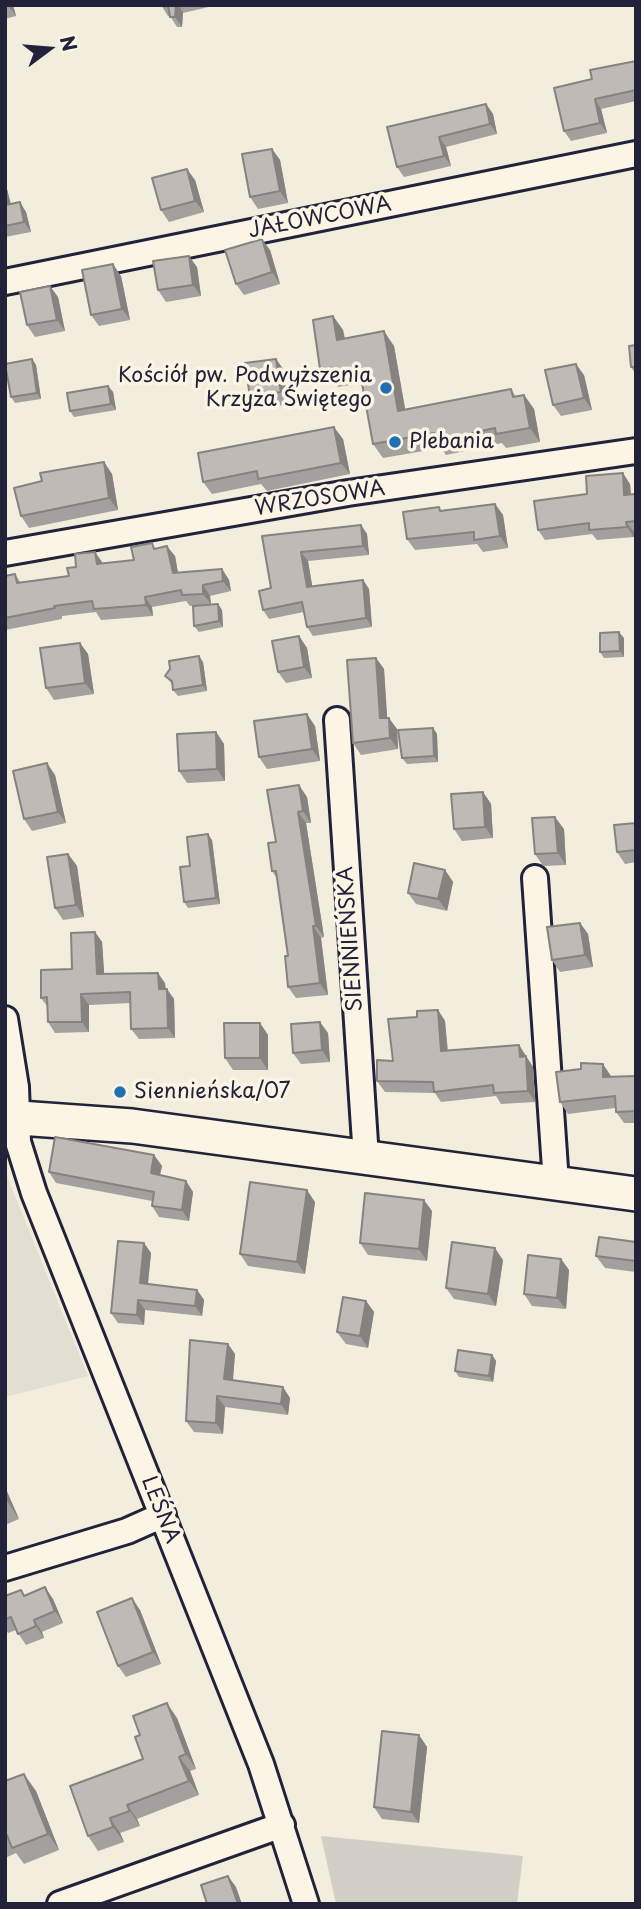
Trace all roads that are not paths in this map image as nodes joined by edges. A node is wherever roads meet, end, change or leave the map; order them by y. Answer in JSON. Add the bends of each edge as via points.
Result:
{"nodes":[{"id":1,"x":636,"y":154,"type":"edge"},
{"id":2,"x":5,"y":282,"type":"edge"},
{"id":3,"x":636,"y":451,"type":"edge"},
{"id":4,"x":5,"y":552,"type":"edge"},
{"id":5,"x":337,"y":720,"type":"dead end"},
{"id":6,"x":535,"y":878,"type":"dead end"},
{"id":7,"x":5,"y":1019,"type":"edge"},
{"id":8,"x":11,"y":1117,"type":"edge"},
{"id":9,"x":366,"y":1158,"type":"junction"},
{"id":10,"x":556,"y":1183,"type":"junction"},
{"id":11,"x":636,"y":1194,"type":"edge"},
{"id":12,"x":163,"y":1515,"type":"junction"},
{"id":13,"x":5,"y":1568,"type":"edge"},
{"id":14,"x":282,"y":1825,"type":"junction"},
{"id":15,"x":60,"y":1904,"type":"edge"},
{"id":16,"x":306,"y":1904,"type":"edge"}],
"edges":[{"from":1,"to":2,"type":"street","name":"JAŁOWCOWA"},
{"from":3,"to":4,"type":"street","name":"WRZOSOWA","via":[[348,493]]},
{"from":5,"to":9,"type":"street","name":"SIENNIEŃSKA"},
{"from":6,"to":10,"type":"street"},
{"from":7,"to":8,"type":"street","name":"LEŚNA"},
{"from":8,"to":9,"type":"main road","via":[[132,1126]]},
{"from":8,"to":12,"type":"street","name":"LEŚNA","via":[[34,1193]]},
{"from":9,"to":10,"type":"main road"},
{"from":10,"to":11,"type":"main road"},
{"from":12,"to":13,"type":"street","via":[[127,1531]]},
{"from":12,"to":14,"type":"street","name":"LEŚNA"},
{"from":14,"to":15,"type":"street"},
{"from":14,"to":16,"type":"street","name":"LEŚNA"}]}
